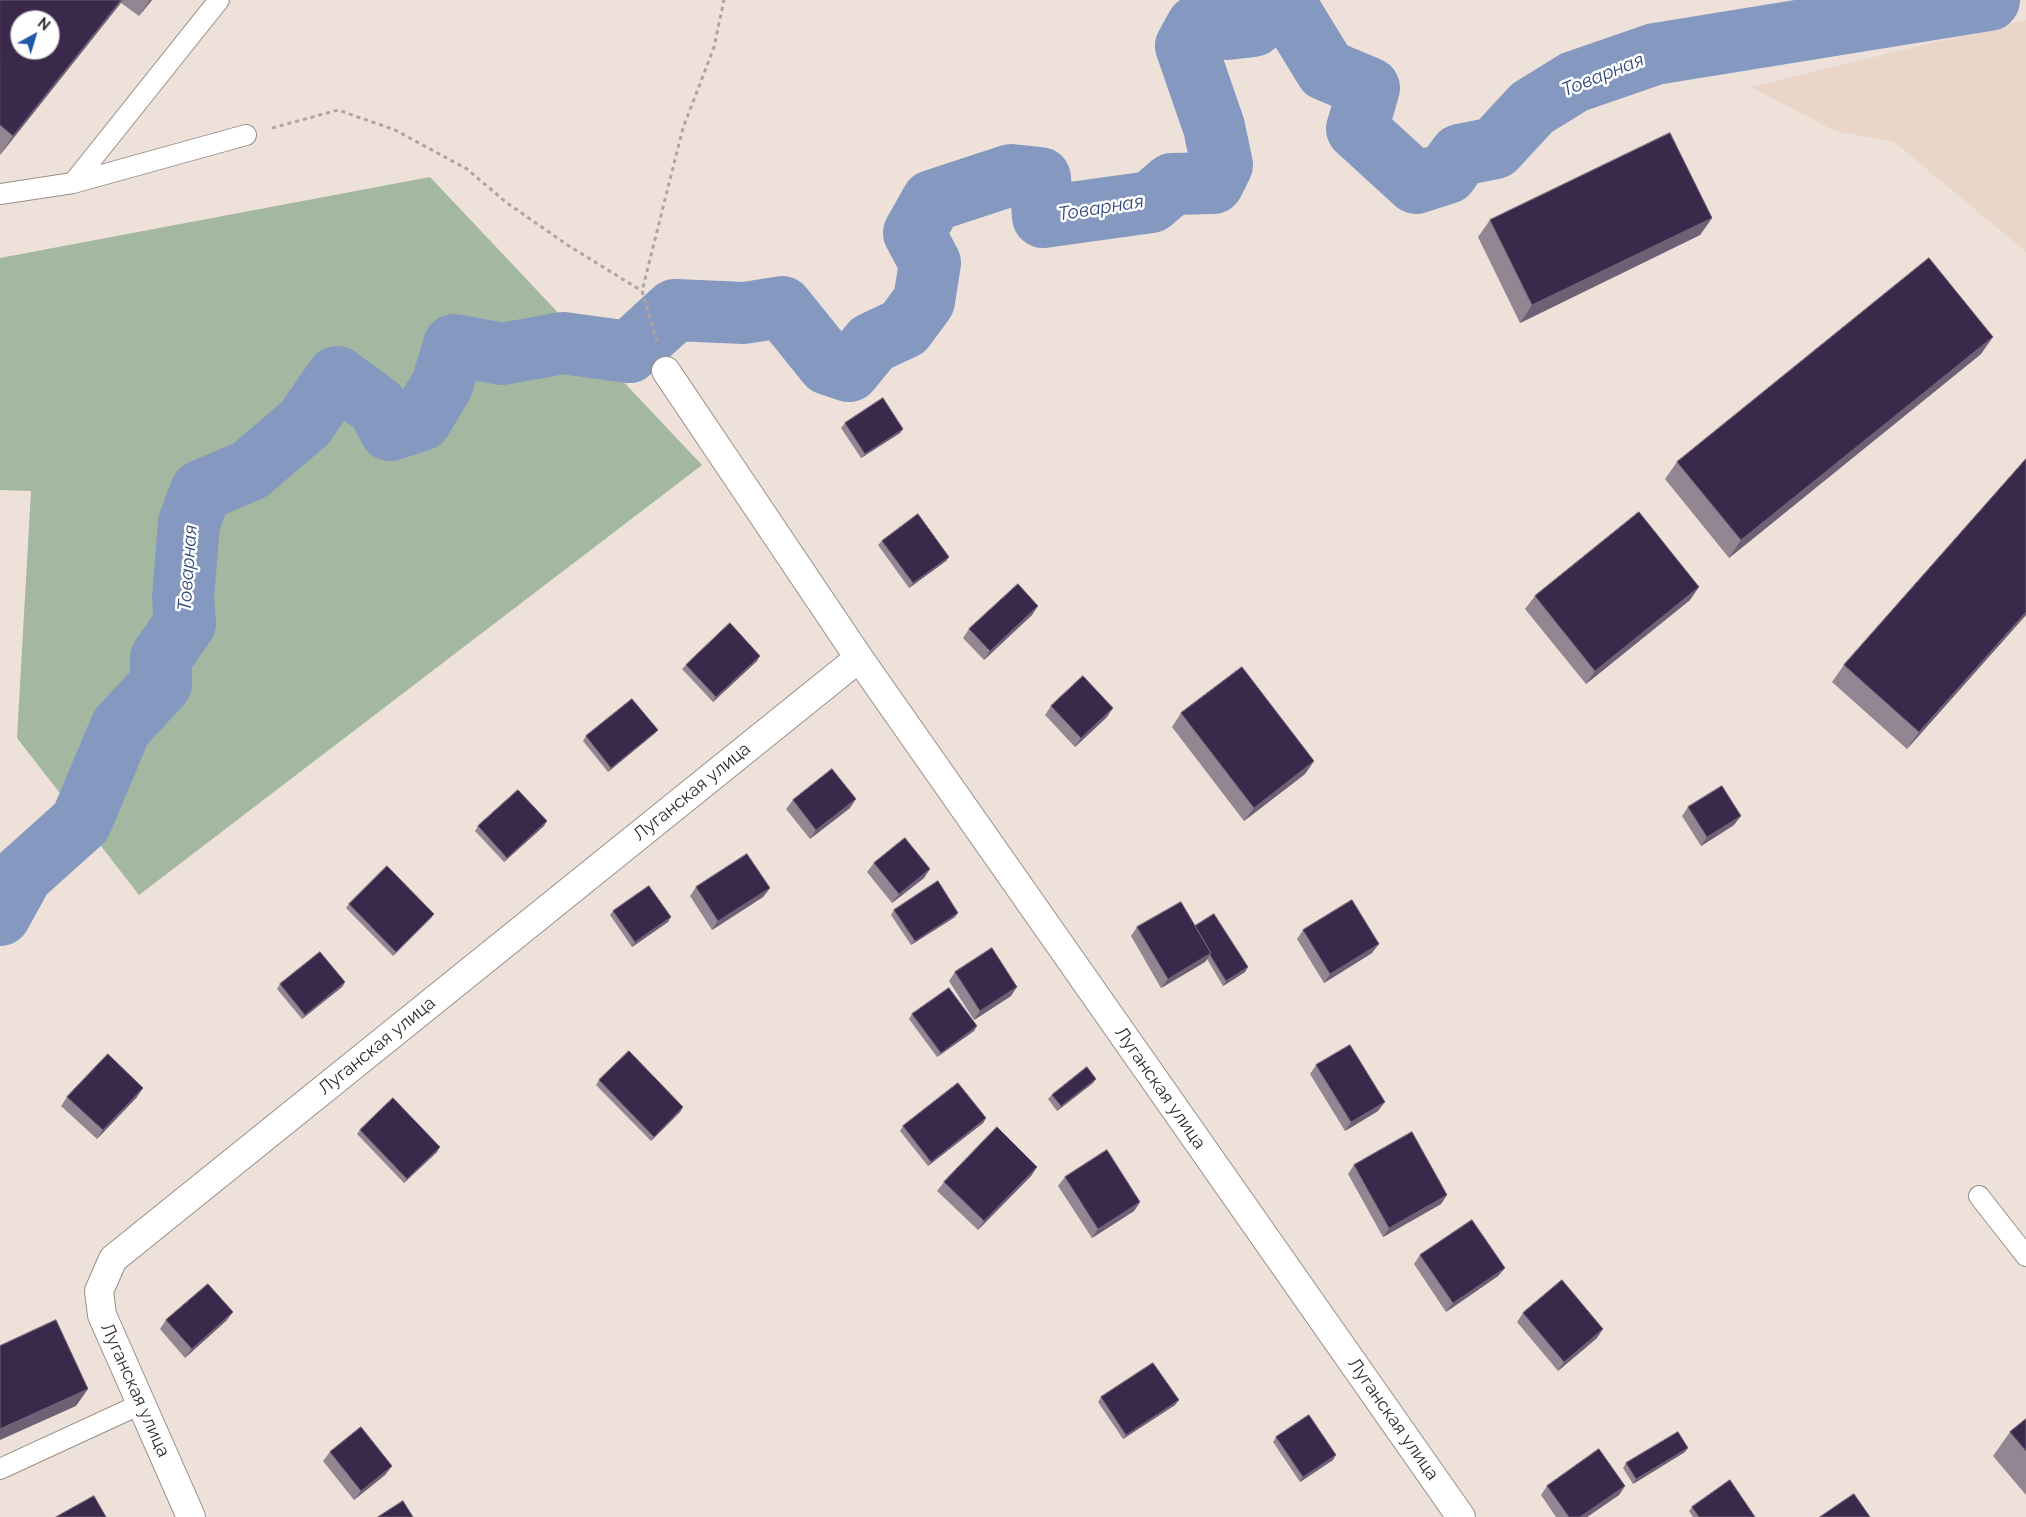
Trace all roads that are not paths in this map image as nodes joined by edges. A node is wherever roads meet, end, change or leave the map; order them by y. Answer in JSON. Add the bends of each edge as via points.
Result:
{"nodes":[{"id":1,"x":220,"y":0,"type":"edge"},
{"id":2,"x":246,"y":134,"type":"road end"},
{"id":3,"x":73,"y":183,"type":"junction"},
{"id":4,"x":0,"y":194,"type":"edge"},
{"id":5,"x":666,"y":371,"type":"road end"},
{"id":6,"x":859,"y":658,"type":"junction"},
{"id":7,"x":1979,"y":1196,"type":"dead end"},
{"id":8,"x":2026,"y":1256,"type":"edge"},
{"id":9,"x":142,"y":1404,"type":"junction"},
{"id":10,"x":0,"y":1469,"type":"edge"},
{"id":11,"x":191,"y":1517,"type":"edge"},
{"id":12,"x":1461,"y":1517,"type":"edge"}],
"edges":[{"from":1,"to":3,"type":"lane"},
{"from":2,"to":3,"type":"lane"},
{"from":3,"to":4,"type":"lane"},
{"from":5,"to":6,"type":"street","name":"Луганская улица"},
{"from":6,"to":9,"type":"street","name":"Луганская улица","via":[[113,1259],[100,1290],[102,1316]]},
{"from":6,"to":12,"type":"street","name":"Луганская улица"},
{"from":7,"to":8,"type":"lane"},
{"from":9,"to":10,"type":"lane"},
{"from":9,"to":11,"type":"street","name":"Луганская улица"}]}
